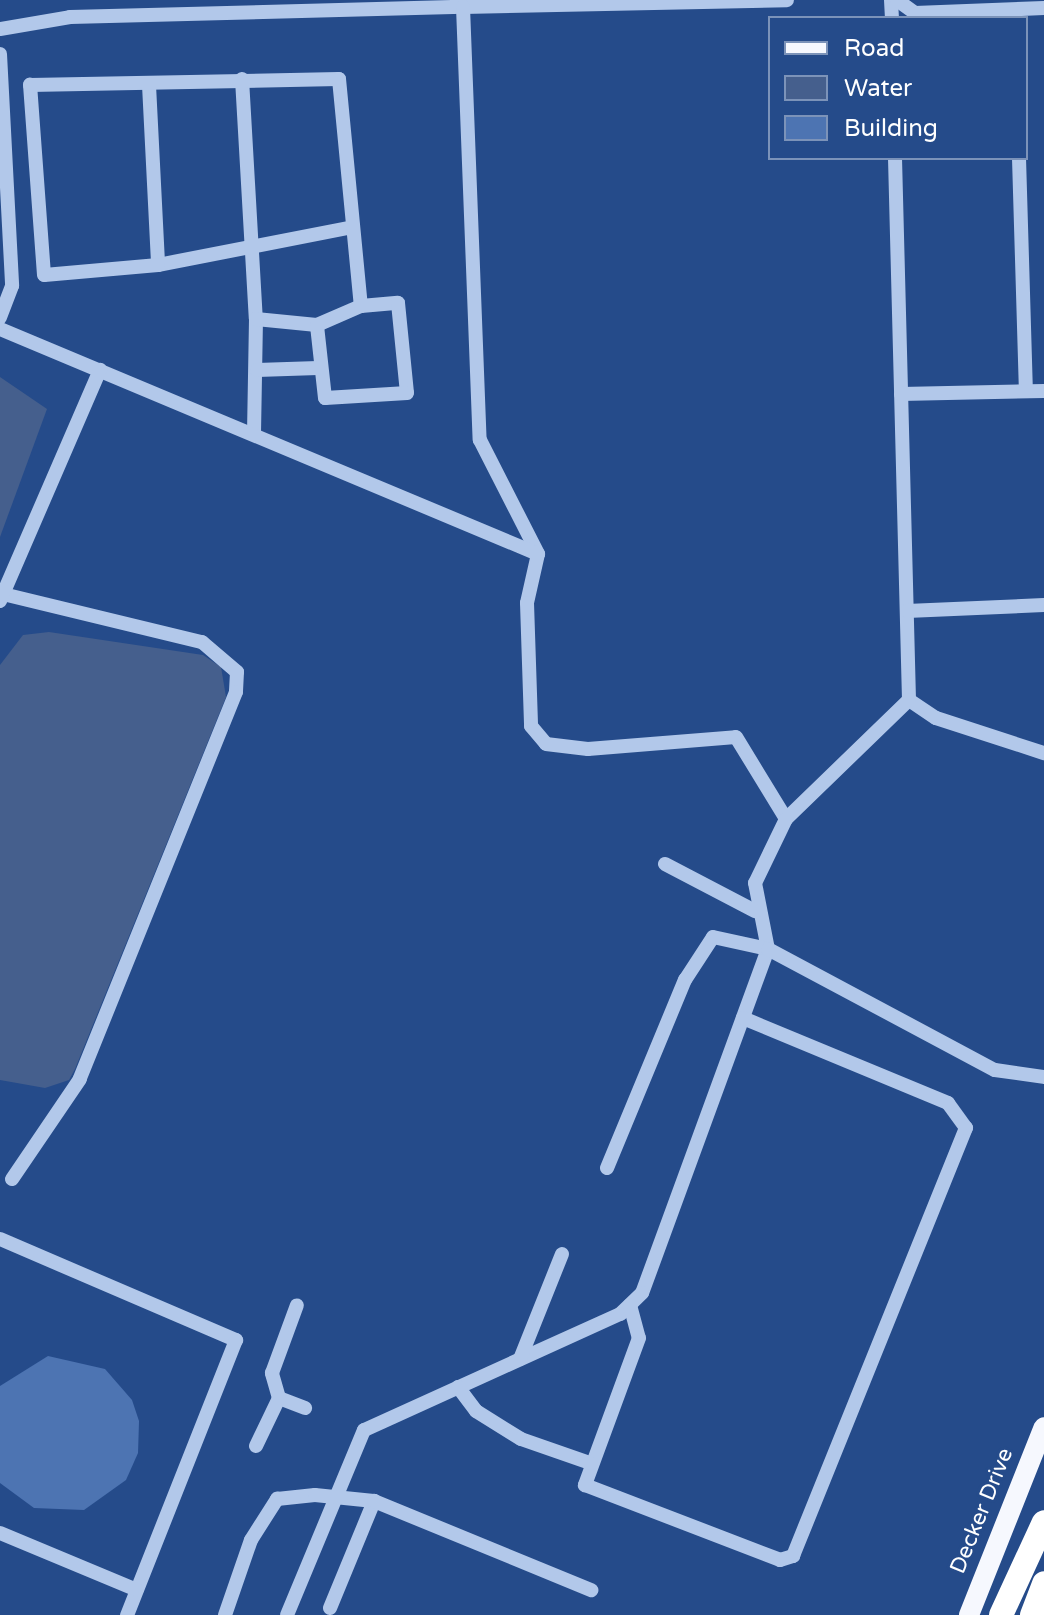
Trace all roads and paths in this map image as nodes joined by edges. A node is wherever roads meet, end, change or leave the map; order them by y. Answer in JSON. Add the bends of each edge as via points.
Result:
{"nodes":[{"id":1,"x":787,"y":0,"type":"edge"},
{"id":2,"x":894,"y":0,"type":"edge"},
{"id":3,"x":463,"y":4,"type":"edge"},
{"id":4,"x":276,"y":6,"type":"edge"},
{"id":5,"x":1044,"y":8,"type":"edge"},
{"id":6,"x":1014,"y":14,"type":"edge"},
{"id":7,"x":0,"y":29,"type":"edge"},
{"id":8,"x":0,"y":54,"type":"edge"},
{"id":9,"x":242,"y":79,"type":"junction"},
{"id":10,"x":149,"y":85,"type":"junction"},
{"id":11,"x":895,"y":160,"type":"edge"},
{"id":12,"x":1019,"y":160,"type":"edge"},
{"id":13,"x":348,"y":228,"type":"junction"},
{"id":14,"x":252,"y":244,"type":"junction"},
{"id":15,"x":158,"y":265,"type":"junction"},
{"id":16,"x":361,"y":306,"type":"junction"},
{"id":17,"x":0,"y":318,"type":"edge"},
{"id":18,"x":256,"y":319,"type":"junction"},
{"id":19,"x":317,"y":325,"type":"junction"},
{"id":20,"x":0,"y":329,"type":"edge"},
{"id":21,"x":318,"y":368,"type":"junction"},
{"id":22,"x":100,"y":370,"type":"junction"},
{"id":23,"x":257,"y":370,"type":"junction"},
{"id":24,"x":1026,"y":391,"type":"junction"},
{"id":25,"x":1044,"y":391,"type":"edge"},
{"id":26,"x":901,"y":394,"type":"junction"},
{"id":27,"x":254,"y":434,"type":"junction"},
{"id":28,"x":538,"y":554,"type":"junction"},
{"id":29,"x":2,"y":598,"type":"edge"},
{"id":30,"x":1044,"y":605,"type":"edge"},
{"id":31,"x":907,"y":611,"type":"junction"},
{"id":32,"x":909,"y":700,"type":"junction"},
{"id":33,"x":1044,"y":753,"type":"edge"},
{"id":34,"x":786,"y":819,"type":"junction"},
{"id":35,"x":665,"y":864,"type":"dead end"},
{"id":36,"x":755,"y":911,"type":"junction"},
{"id":37,"x":768,"y":949,"type":"junction"},
{"id":38,"x":743,"y":1018,"type":"junction"},
{"id":39,"x":1044,"y":1077,"type":"edge"},
{"id":40,"x":607,"y":1168,"type":"dead end"},
{"id":41,"x":12,"y":1179,"type":"dead end"},
{"id":42,"x":0,"y":1239,"type":"edge"},
{"id":43,"x":562,"y":1254,"type":"dead end"},
{"id":44,"x":297,"y":1305,"type":"dead end"},
{"id":45,"x":630,"y":1305,"type":"junction"},
{"id":46,"x":520,"y":1359,"type":"junction"},
{"id":47,"x":458,"y":1387,"type":"junction"},
{"id":48,"x":279,"y":1398,"type":"junction"},
{"id":49,"x":305,"y":1408,"type":"dead end"},
{"id":50,"x":1044,"y":1427,"type":"edge"},
{"id":51,"x":256,"y":1446,"type":"dead end"},
{"id":52,"x":590,"y":1463,"type":"junction"},
{"id":53,"x":337,"y":1497,"type":"junction"},
{"id":54,"x":374,"y":1501,"type":"junction"},
{"id":55,"x":1044,"y":1522,"type":"edge"},
{"id":56,"x":0,"y":1533,"type":"edge"},
{"id":57,"x":1044,"y":1583,"type":"edge"},
{"id":58,"x":137,"y":1590,"type":"junction"},
{"id":59,"x":591,"y":1590,"type":"dead end"},
{"id":60,"x":330,"y":1608,"type":"dead end"},
{"id":61,"x":127,"y":1615,"type":"edge"},
{"id":62,"x":225,"y":1615,"type":"edge"},
{"id":63,"x":287,"y":1615,"type":"edge"},
{"id":64,"x":969,"y":1615,"type":"edge"},
{"id":65,"x":1001,"y":1615,"type":"edge"},
{"id":66,"x":1032,"y":1615,"type":"edge"}],
"edges":[{"from":1,"to":3,"type":"lane"},
{"from":2,"to":6,"type":"lane","via":[[915,13]]},
{"from":3,"to":4,"type":"lane"},
{"from":3,"to":28,"type":"lane","via":[[480,440]]},
{"from":4,"to":7,"type":"lane","via":[[70,17]]},
{"from":5,"to":6,"type":"lane"},
{"from":8,"to":17,"type":"lane","via":[[12,286]]},
{"from":9,"to":10,"type":"lane"},
{"from":9,"to":13,"type":"lane","via":[[339,79]]},
{"from":9,"to":14,"type":"lane"},
{"from":10,"to":15,"type":"lane"},
{"from":10,"to":15,"type":"lane","via":[[30,85],[44,275]]},
{"from":11,"to":26,"type":"lane"},
{"from":12,"to":24,"type":"lane"},
{"from":13,"to":14,"type":"lane"},
{"from":13,"to":16,"type":"lane"},
{"from":14,"to":15,"type":"lane"},
{"from":14,"to":18,"type":"lane"},
{"from":16,"to":19,"type":"lane"},
{"from":16,"to":21,"type":"lane","via":[[398,303],[407,393],[325,398]]},
{"from":18,"to":19,"type":"lane"},
{"from":18,"to":23,"type":"lane"},
{"from":19,"to":21,"type":"lane"},
{"from":20,"to":22,"type":"lane"},
{"from":21,"to":23,"type":"lane"},
{"from":22,"to":27,"type":"lane"},
{"from":22,"to":29,"type":"lane"},
{"from":23,"to":27,"type":"lane"},
{"from":24,"to":25,"type":"lane"},
{"from":24,"to":26,"type":"lane"},
{"from":26,"to":31,"type":"lane"},
{"from":27,"to":28,"type":"lane"},
{"from":28,"to":34,"type":"lane","via":[[527,646],[531,726],[546,744],[588,749],[736,737]]},
{"from":29,"to":41,"type":"lane","via":[[202,642],[237,672],[236,692],[80,1079]]},
{"from":30,"to":31,"type":"lane"},
{"from":31,"to":32,"type":"lane"},
{"from":32,"to":33,"type":"lane","via":[[936,718]]},
{"from":32,"to":34,"type":"lane"},
{"from":34,"to":36,"type":"lane","via":[[758,866]]},
{"from":35,"to":36,"type":"lane"},
{"from":36,"to":37,"type":"lane"},
{"from":37,"to":38,"type":"lane"},
{"from":37,"to":39,"type":"lane","via":[[995,1070]]},
{"from":37,"to":40,"type":"lane","via":[[713,937],[685,980]]},
{"from":38,"to":45,"type":"lane","via":[[642,1293]]},
{"from":38,"to":52,"type":"lane","via":[[948,1103],[966,1128],[793,1556],[772,1557],[585,1485]]},
{"from":42,"to":58,"type":"lane","via":[[236,1340]]},
{"from":43,"to":46,"type":"lane"},
{"from":44,"to":48,"type":"lane","via":[[272,1373]]},
{"from":45,"to":46,"type":"lane"},
{"from":45,"to":52,"type":"lane","via":[[639,1338]]},
{"from":46,"to":47,"type":"lane"},
{"from":47,"to":52,"type":"lane","via":[[476,1411],[521,1439]]},
{"from":47,"to":53,"type":"lane","via":[[364,1430]]},
{"from":48,"to":49,"type":"lane"},
{"from":48,"to":51,"type":"lane"},
{"from":50,"to":64,"type":"main road","name":"Decker Drive"},
{"from":53,"to":54,"type":"lane"},
{"from":53,"to":62,"type":"lane","via":[[277,1499],[251,1540]]},
{"from":53,"to":63,"type":"lane"},
{"from":54,"to":59,"type":"lane"},
{"from":54,"to":60,"type":"lane"},
{"from":55,"to":65,"type":"highway"},
{"from":56,"to":58,"type":"lane"},
{"from":57,"to":66,"type":"highway"},
{"from":58,"to":61,"type":"lane"}]}
